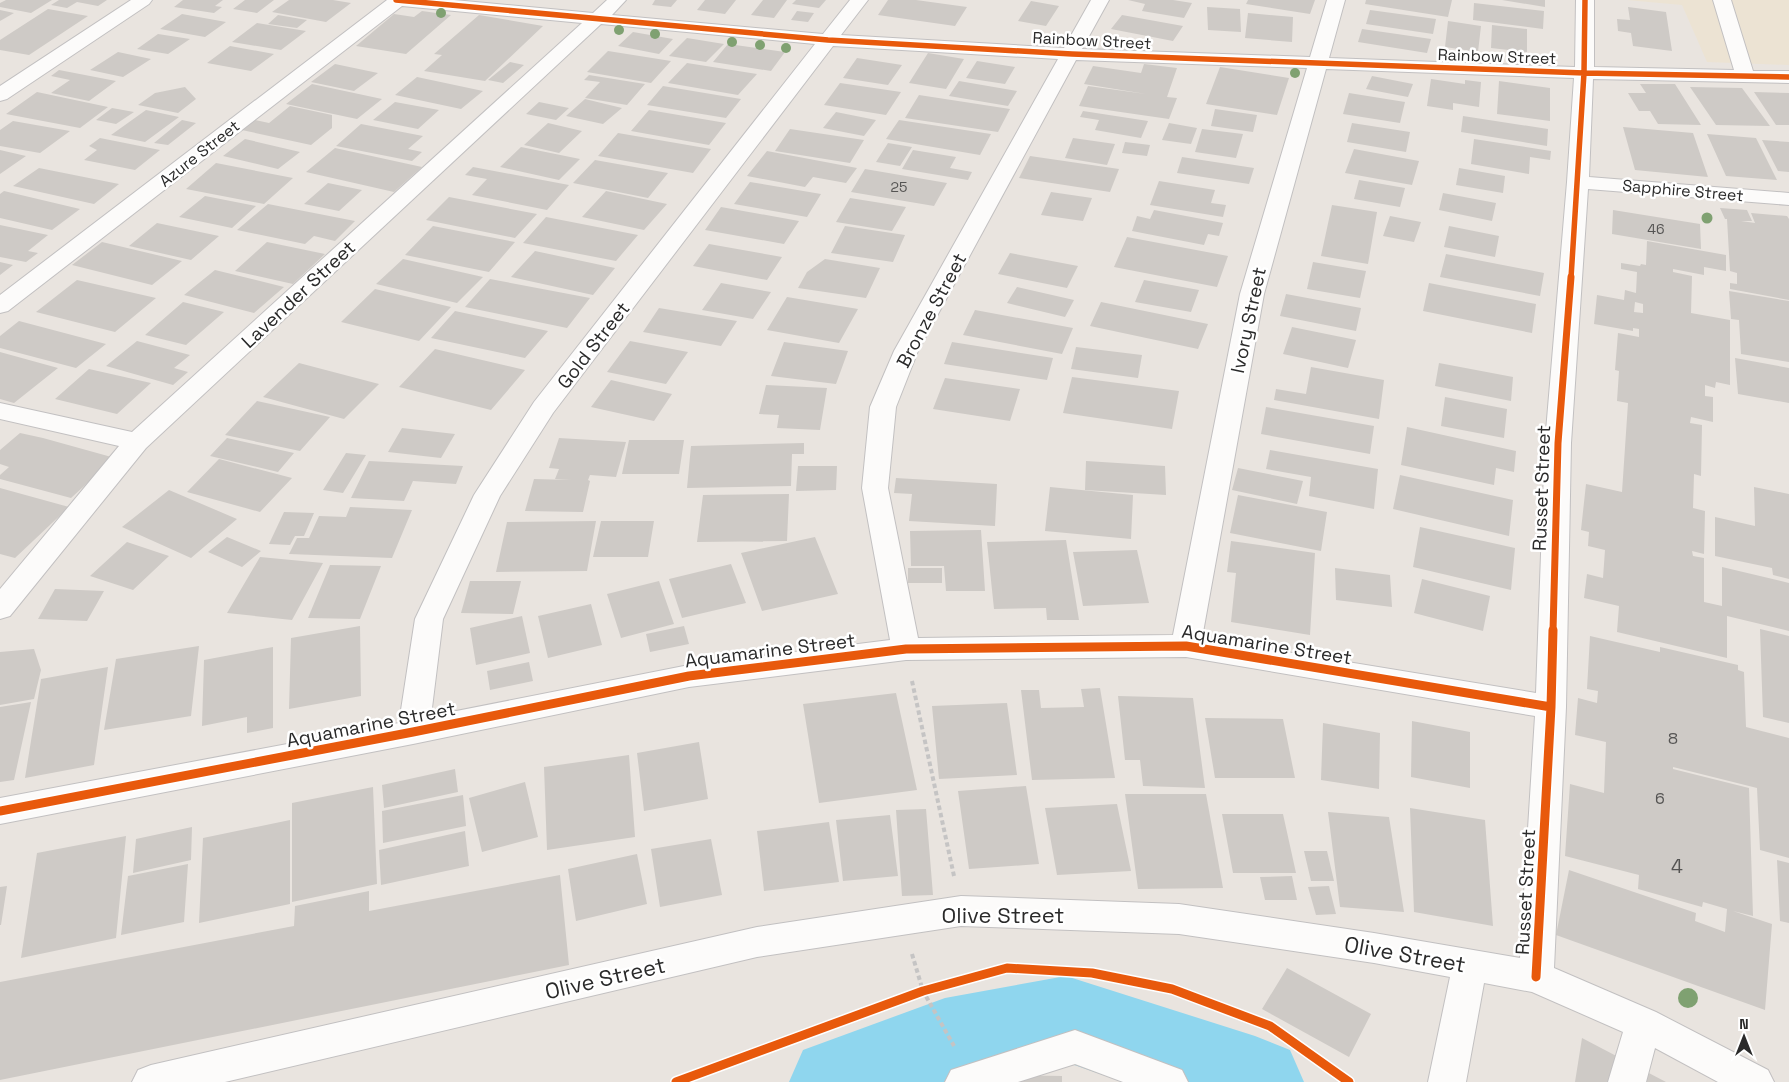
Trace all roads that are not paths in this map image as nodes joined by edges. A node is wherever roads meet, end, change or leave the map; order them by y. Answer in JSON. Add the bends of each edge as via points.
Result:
{"nodes":[{"id":1,"x":143,"y":0,"type":"edge"},
{"id":2,"x":397,"y":0,"type":"edge"},
{"id":3,"x":617,"y":0,"type":"edge"},
{"id":4,"x":859,"y":0,"type":"edge"},
{"id":5,"x":1100,"y":0,"type":"edge"},
{"id":6,"x":1336,"y":0,"type":"edge"},
{"id":7,"x":1585,"y":0,"type":"edge"},
{"id":8,"x":1722,"y":0,"type":"edge"},
{"id":9,"x":597,"y":20,"type":"junction"},
{"id":10,"x":828,"y":40,"type":"junction"},
{"id":11,"x":1072,"y":54,"type":"junction"},
{"id":12,"x":1317,"y":63,"type":"junction"},
{"id":13,"x":1584,"y":73,"type":"junction"},
{"id":14,"x":1744,"y":76,"type":"junction"},
{"id":15,"x":1789,"y":77,"type":"edge"},
{"id":16,"x":0,"y":95,"type":"edge"},
{"id":17,"x":1578,"y":182,"type":"junction"},
{"id":18,"x":1789,"y":199,"type":"edge"},
{"id":19,"x":0,"y":306,"type":"edge"},
{"id":20,"x":0,"y":411,"type":"edge"},
{"id":21,"x":136,"y":442,"type":"junction"},
{"id":22,"x":0,"y":609,"type":"edge"},
{"id":23,"x":1186,"y":646,"type":"junction"},
{"id":24,"x":906,"y":649,"type":"junction"},
{"id":25,"x":1551,"y":707,"type":"junction"},
{"id":26,"x":413,"y":732,"type":"junction"},
{"id":27,"x":0,"y":811,"type":"edge"},
{"id":28,"x":1470,"y":965,"type":"junction"},
{"id":29,"x":1536,"y":977,"type":"junction"},
{"id":30,"x":1643,"y":1024,"type":"junction"},
{"id":31,"x":960,"y":1065,"type":"edge"},
{"id":32,"x":151,"y":1082,"type":"edge"},
{"id":33,"x":1169,"y":1082,"type":"edge"},
{"id":34,"x":1446,"y":1082,"type":"edge"},
{"id":35,"x":1627,"y":1082,"type":"edge"},
{"id":36,"x":1755,"y":1082,"type":"edge"}],
"edges":[{"from":1,"to":16,"type":"street"},
{"from":2,"to":9,"type":"street","name":"Rainbow Street"},
{"from":2,"to":19,"type":"street","name":"Azure Street"},
{"from":3,"to":9,"type":"street","name":"Lavender Street"},
{"from":4,"to":10,"type":"street","name":"Gold Street"},
{"from":5,"to":11,"type":"street","name":"Bronze Street"},
{"from":6,"to":12,"type":"street","name":"Ivory Street"},
{"from":7,"to":13,"type":"street","name":"Russet Street"},
{"from":8,"to":14,"type":"street"},
{"from":9,"to":10,"type":"street","name":"Rainbow Street"},
{"from":9,"to":21,"type":"street","name":"Lavender Street"},
{"from":10,"to":11,"type":"street","name":"Rainbow Street"},
{"from":10,"to":26,"type":"street","name":"Gold Street","via":[[543,408],[487,495],[429,619]]},
{"from":11,"to":12,"type":"street","name":"Rainbow Street"},
{"from":11,"to":24,"type":"street","name":"Bronze Street","via":[[906,351],[883,407],[875,488]]},
{"from":12,"to":13,"type":"street","name":"Rainbow Street"},
{"from":12,"to":23,"type":"street","name":"Ivory Street","via":[[1252,294]]},
{"from":13,"to":14,"type":"street","name":"Rainbow Street"},
{"from":13,"to":17,"type":"street","name":"Russet Street"},
{"from":14,"to":15,"type":"street","name":"Rainbow Street"},
{"from":17,"to":18,"type":"street","name":"Sapphire Street"},
{"from":17,"to":25,"type":"street","name":"Russet Street","via":[[1558,443]]},
{"from":20,"to":21,"type":"street"},
{"from":21,"to":22,"type":"street","name":"Lavender Street"},
{"from":23,"to":24,"type":"street","name":"Aquamarine Street"},
{"from":23,"to":25,"type":"street","name":"Aquamarine Street"},
{"from":24,"to":26,"type":"street","name":"Aquamarine Street","via":[[690,676]]},
{"from":25,"to":29,"type":"street","name":"Russet Street"},
{"from":26,"to":27,"type":"street","name":"Aquamarine Street"},
{"from":28,"to":29,"type":"street","name":"Olive Street"},
{"from":28,"to":32,"type":"street","name":"Olive Street","via":[[1179,919],[961,911],[757,942]]},
{"from":28,"to":34,"type":"street"},
{"from":29,"to":30,"type":"street","name":"Olive Street"},
{"from":30,"to":35,"type":"street"},
{"from":30,"to":36,"type":"street","name":"Olive Street"},
{"from":31,"to":33,"type":"street","via":[[1076,1047]]}]}
